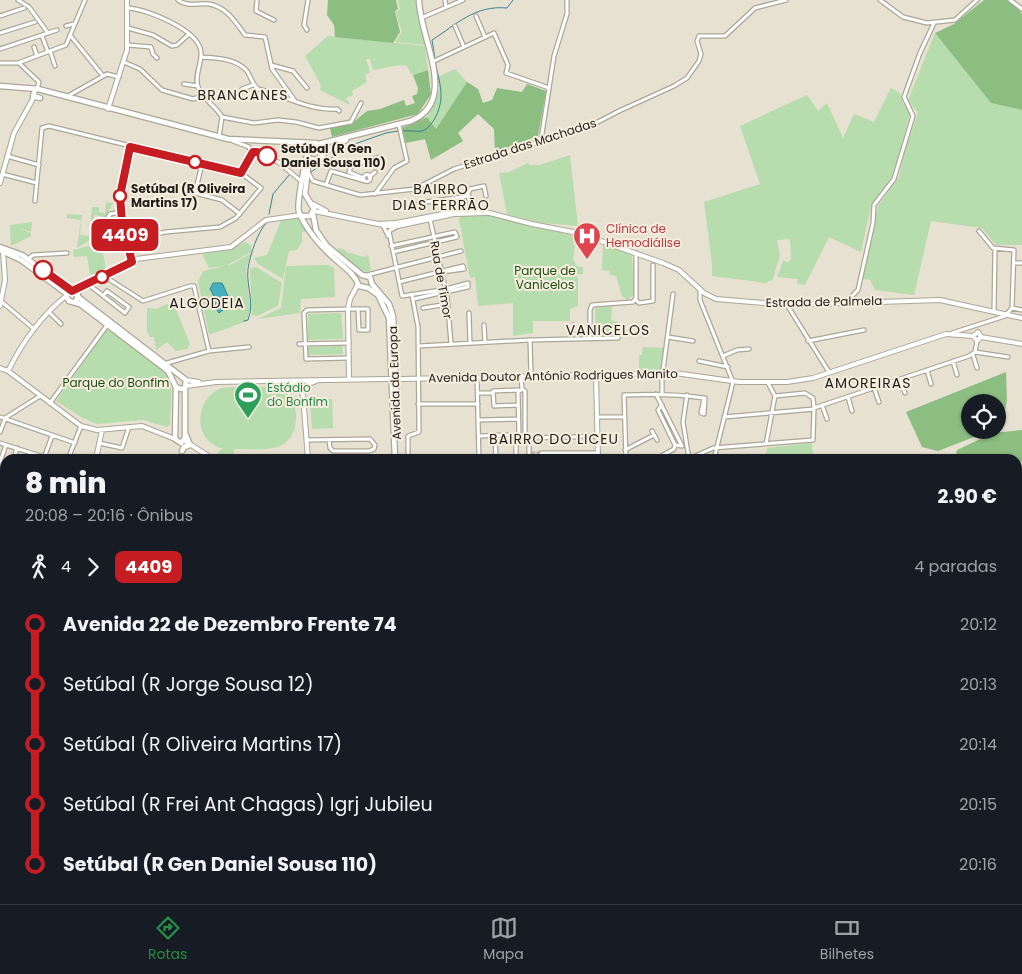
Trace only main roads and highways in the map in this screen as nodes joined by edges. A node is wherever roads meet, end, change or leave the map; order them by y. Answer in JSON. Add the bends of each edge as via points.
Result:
{"nodes":[{"id":1,"x":419,"y":0,"type":"edge"},
{"id":2,"x":0,"y":86,"type":"edge"},
{"id":3,"x":26,"y":90,"type":"junction"},
{"id":4,"x":37,"y":90,"type":"junction"},
{"id":5,"x":50,"y":94,"type":"junction"},
{"id":6,"x":34,"y":97,"type":"junction"},
{"id":7,"x":40,"y":98,"type":"junction"},
{"id":8,"x":351,"y":137,"type":"junction"},
{"id":9,"x":293,"y":144,"type":"junction"},
{"id":10,"x":317,"y":144,"type":"junction"},
{"id":11,"x":307,"y":153,"type":"junction"},
{"id":12,"x":322,"y":157,"type":"junction"},
{"id":13,"x":317,"y":160,"type":"junction"},
{"id":14,"x":306,"y":168,"type":"junction"},
{"id":15,"x":300,"y":203,"type":"junction"},
{"id":16,"x":311,"y":203,"type":"junction"},
{"id":17,"x":313,"y":213,"type":"junction"},
{"id":18,"x":301,"y":215,"type":"junction"},
{"id":19,"x":1,"y":249,"type":"edge"},
{"id":20,"x":367,"y":276,"type":"junction"},
{"id":21,"x":358,"y":282,"type":"junction"},
{"id":22,"x":368,"y":287,"type":"junction"},
{"id":23,"x":69,"y":294,"type":"junction"},
{"id":24,"x":77,"y":297,"type":"junction"},
{"id":25,"x":109,"y":323,"type":"junction"},
{"id":26,"x":184,"y":379,"type":"junction"},
{"id":27,"x":175,"y":384,"type":"junction"},
{"id":28,"x":186,"y":387,"type":"junction"},
{"id":29,"x":185,"y":432,"type":"junction"},
{"id":30,"x":175,"y":436,"type":"junction"},
{"id":31,"x":184,"y":441,"type":"junction"},
{"id":32,"x":182,"y":451,"type":"joint"},
{"id":33,"x":397,"y":454,"type":"edge"}],
"edges":[{"from":1,"to":8,"type":"main road","via":[[436,84],[432,103],[419,118]]},
{"from":2,"to":3,"type":"main road"},
{"from":3,"to":4,"type":"main road"},
{"from":3,"to":6,"type":"main road"},
{"from":4,"to":5,"type":"main road"},
{"from":4,"to":6,"type":"main road"},
{"from":4,"to":7,"type":"main road","via":[[42,94]]},
{"from":5,"to":7,"type":"main road"},
{"from":5,"to":9,"type":"main road","via":[[228,139]]},
{"from":6,"to":7,"type":"main road"},
{"from":8,"to":10,"type":"main road"},
{"from":8,"to":12,"type":"main road"},
{"from":9,"to":10,"type":"main road"},
{"from":9,"to":11,"type":"main road","via":[[300,145]]},
{"from":10,"to":11,"type":"main road","via":[[311,145]]},
{"from":10,"to":12,"type":"main road","via":[[323,149]]},
{"from":11,"to":13,"type":"main road","via":[[310,159]]},
{"from":11,"to":14,"type":"main road"},
{"from":12,"to":13,"type":"main road"},
{"from":13,"to":14,"type":"main road"},
{"from":14,"to":15,"type":"main road","via":[[301,182]]},
{"from":14,"to":16,"type":"main road","via":[[305,186]]},
{"from":15,"to":16,"type":"main road"},
{"from":15,"to":18,"type":"main road"},
{"from":16,"to":17,"type":"main road"},
{"from":17,"to":18,"type":"main road","via":[[306,217]]},
{"from":17,"to":20,"type":"main road","via":[[316,230],[327,246]]},
{"from":18,"to":21,"type":"main road","name":"Avenida da Europa","via":[[326,250]]},
{"from":19,"to":23,"type":"main road"},
{"from":19,"to":23,"type":"main road","via":[[28,259]]},
{"from":20,"to":21,"type":"main road"},
{"from":20,"to":22,"type":"main road"},
{"from":21,"to":22,"type":"main road","name":"Avenida da Europa"},
{"from":22,"to":33,"type":"main road","name":"Avenida da Europa","via":[[389,304],[393,316]]},
{"from":23,"to":24,"type":"main road"},
{"from":23,"to":24,"type":"main road"},
{"from":24,"to":25,"type":"main road"},
{"from":25,"to":26,"type":"main road","via":[[167,363]]},
{"from":25,"to":27,"type":"main road","via":[[160,364]]},
{"from":26,"to":27,"type":"main road","via":[[177,378]]},
{"from":26,"to":28,"type":"main road"},
{"from":27,"to":28,"type":"main road","via":[[181,390]]},
{"from":27,"to":30,"type":"main road"},
{"from":28,"to":29,"type":"main road"},
{"from":29,"to":31,"type":"main road"},
{"from":29,"to":32,"type":"main road","via":[[190,445]]},
{"from":30,"to":31,"type":"main road"},
{"from":30,"to":31,"type":"main road","via":[[182,434]]},
{"from":31,"to":32,"type":"main road"}]}
